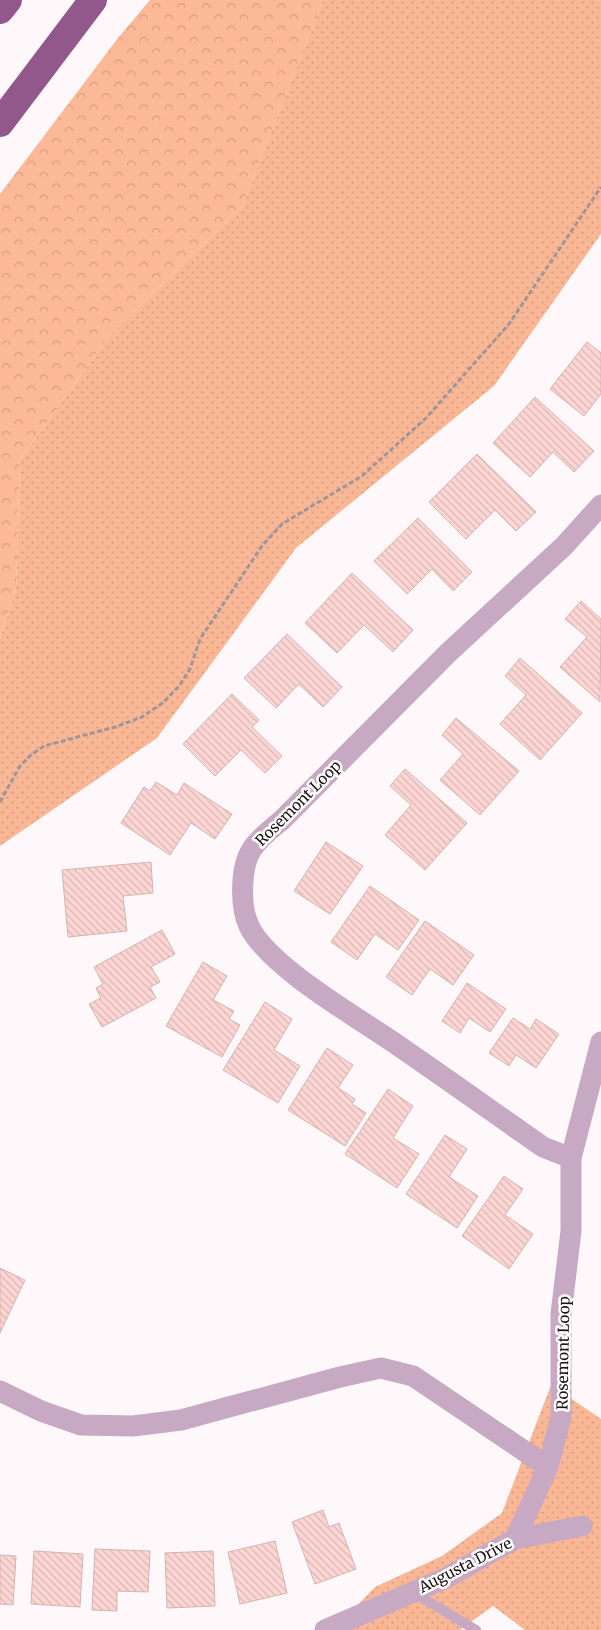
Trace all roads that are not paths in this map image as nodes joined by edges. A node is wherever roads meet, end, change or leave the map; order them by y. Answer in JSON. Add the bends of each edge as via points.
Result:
{"nodes":[{"id":1,"x":8,"y":0,"type":"edge"},
{"id":2,"x":93,"y":0,"type":"edge"},
{"id":3,"x":0,"y":10,"type":"edge"},
{"id":4,"x":0,"y":124,"type":"edge"},
{"id":5,"x":601,"y":505,"type":"edge"},
{"id":6,"x":601,"y":1042,"type":"edge"},
{"id":7,"x":572,"y":1158,"type":"junction"},
{"id":8,"x":0,"y":1391,"type":"edge"},
{"id":9,"x":548,"y":1467,"type":"junction"},
{"id":10,"x":582,"y":1526,"type":"dead end"},
{"id":11,"x":514,"y":1539,"type":"junction"},
{"id":12,"x":413,"y":1592,"type":"junction"},
{"id":13,"x":325,"y":1630,"type":"edge"},
{"id":14,"x":476,"y":1630,"type":"edge"}],
"edges":[{"from":1,"to":3,"type":"highway"},
{"from":2,"to":4,"type":"highway"},
{"from":5,"to":7,"type":"street","name":"Rosemont Loop","via":[[564,546],[448,653],[282,820],[262,835],[251,851],[243,884],[243,905],[249,926],[266,949],[287,967],[543,1147]]},
{"from":6,"to":7,"type":"street","name":"Rosemont Loop"},
{"from":7,"to":9,"type":"street","name":"Rosemont Loop","via":[[571,1231],[561,1314],[562,1417]]},
{"from":8,"to":9,"type":"street","via":[[81,1426],[133,1426],[181,1420],[381,1368],[413,1376]]},
{"from":9,"to":11,"type":"street","name":"Rosemont Loop"},
{"from":10,"to":11,"type":"street","name":"Augusta Drive"},
{"from":11,"to":12,"type":"street","name":"Augusta Drive","via":[[446,1578]]},
{"from":12,"to":13,"type":"street","name":"Augusta Drive"},
{"from":12,"to":14,"type":"lane"}]}
